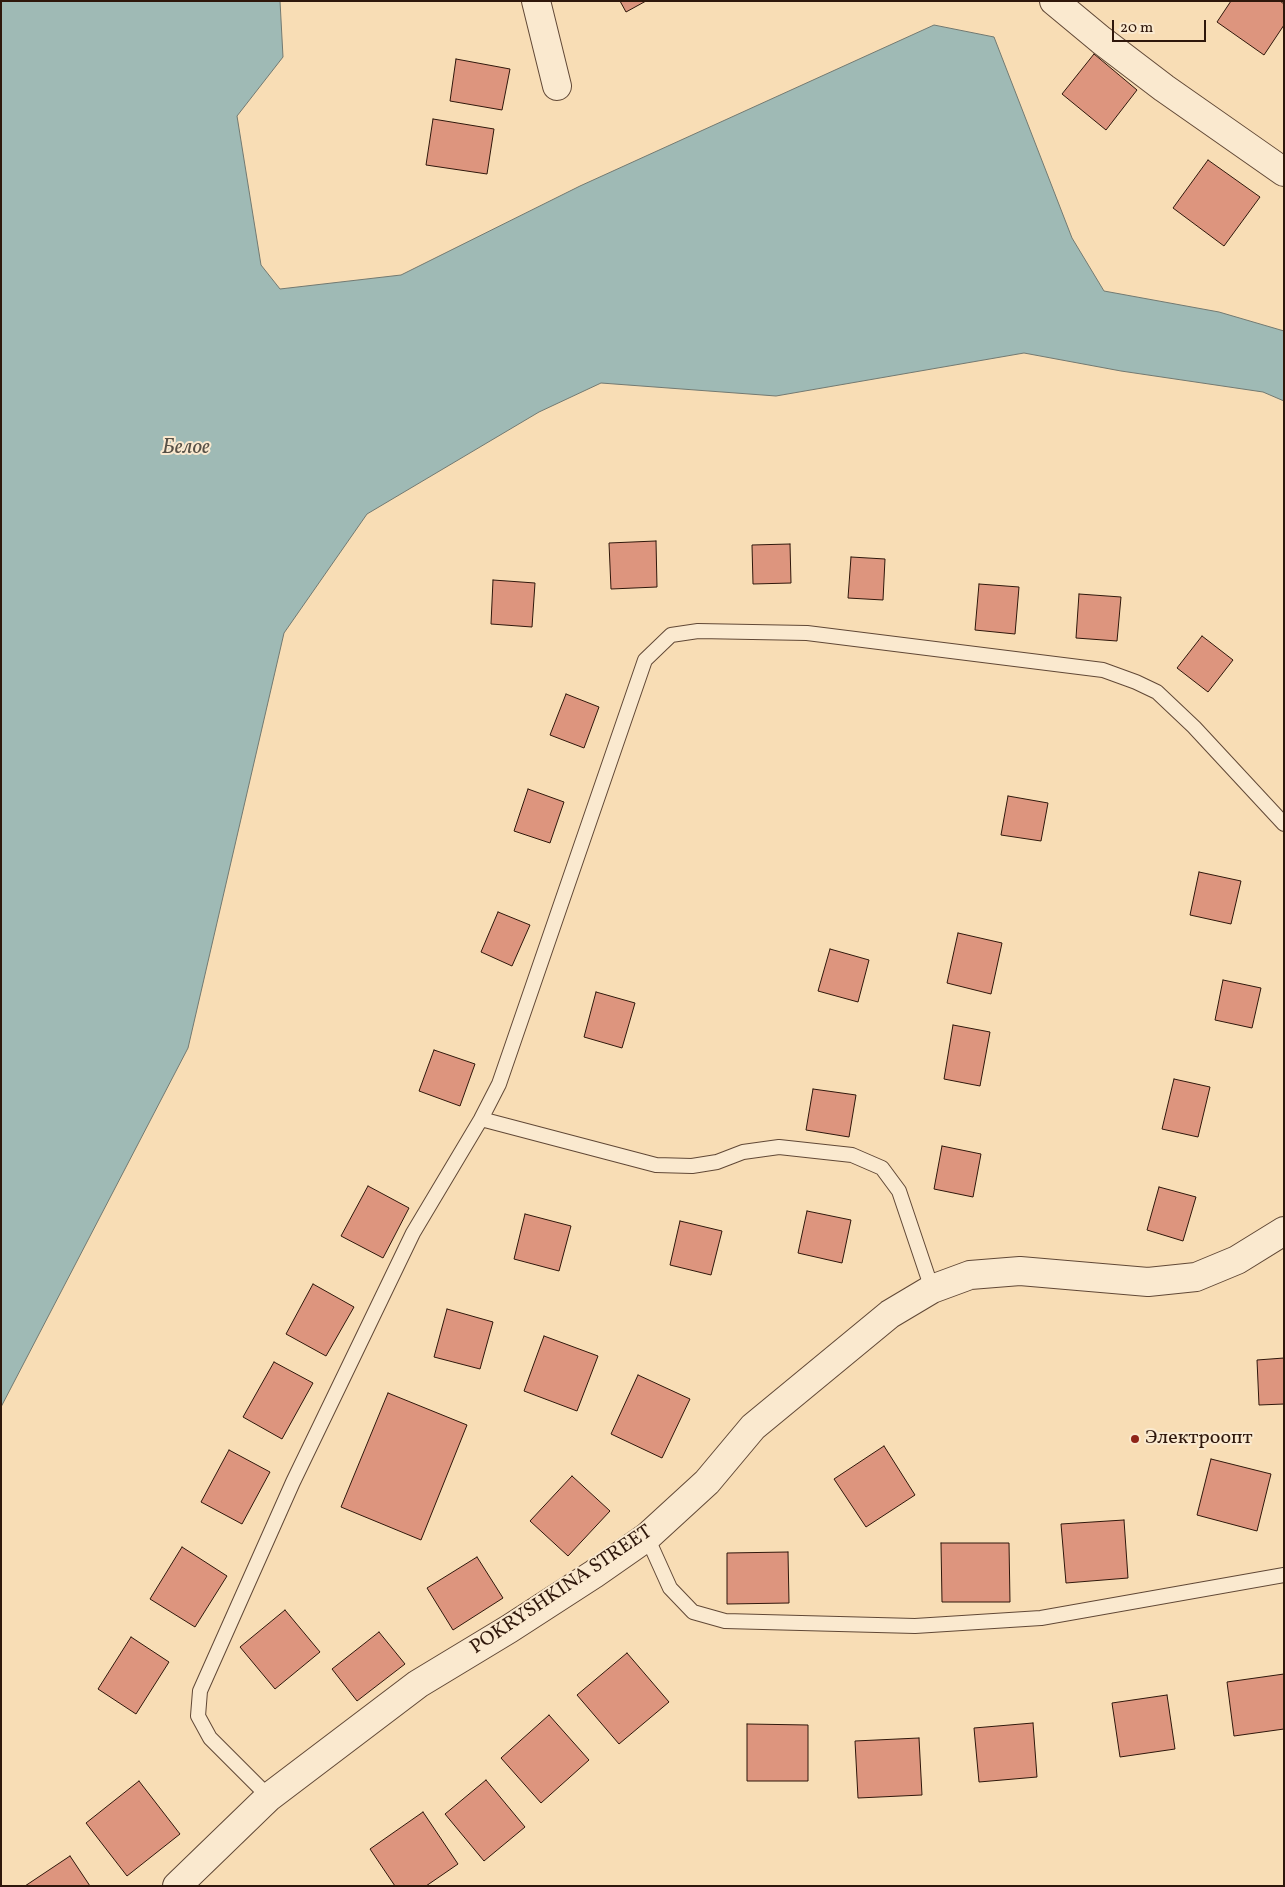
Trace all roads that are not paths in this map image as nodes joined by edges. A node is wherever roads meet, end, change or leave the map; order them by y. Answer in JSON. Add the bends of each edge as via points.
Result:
{"nodes":[{"id":1,"x":536,"y":1,"type":"edge"},
{"id":2,"x":1054,"y":1,"type":"edge"},
{"id":3,"x":557,"y":86,"type":"dead end"},
{"id":4,"x":1284,"y":172,"type":"edge"},
{"id":5,"x":1284,"y":824,"type":"edge"},
{"id":6,"x":480,"y":1119,"type":"junction"},
{"id":7,"x":1284,"y":1231,"type":"edge"},
{"id":8,"x":932,"y":1289,"type":"junction"},
{"id":9,"x":647,"y":1537,"type":"junction"},
{"id":10,"x":1284,"y":1575,"type":"edge"},
{"id":11,"x":268,"y":1797,"type":"junction"},
{"id":12,"x":177,"y":1886,"type":"edge"}],
"edges":[{"from":1,"to":3,"type":"street"},
{"from":2,"to":4,"type":"street","via":[[1164,88]]},
{"from":5,"to":6,"type":"lane","via":[[1157,692],[1102,670],[807,633],[698,631],[671,636],[645,660],[499,1084]]},
{"from":6,"to":8,"type":"lane","via":[[656,1165],[692,1166],[717,1162],[743,1152],[779,1147],[852,1155],[882,1168],[899,1191]]},
{"from":6,"to":11,"type":"lane","via":[[413,1232],[293,1482],[200,1691],[198,1716],[210,1738]]},
{"from":7,"to":8,"type":"street","name":"POKRYSHKINA STREET","via":[[1237,1260],[1196,1277],[1148,1282],[1020,1270],[970,1275]]},
{"from":8,"to":9,"type":"street","name":"POKRYSHKINA STREET","via":[[890,1314],[753,1427],[707,1482]]},
{"from":9,"to":10,"type":"lane","via":[[670,1588],[693,1612],[725,1621],[915,1626],[1041,1618]]},
{"from":9,"to":11,"type":"street","name":"POKRYSHKINA STREET","via":[[510,1629],[418,1684]]},
{"from":11,"to":12,"type":"street","name":"POKRYSHKINA STREET"}]}
